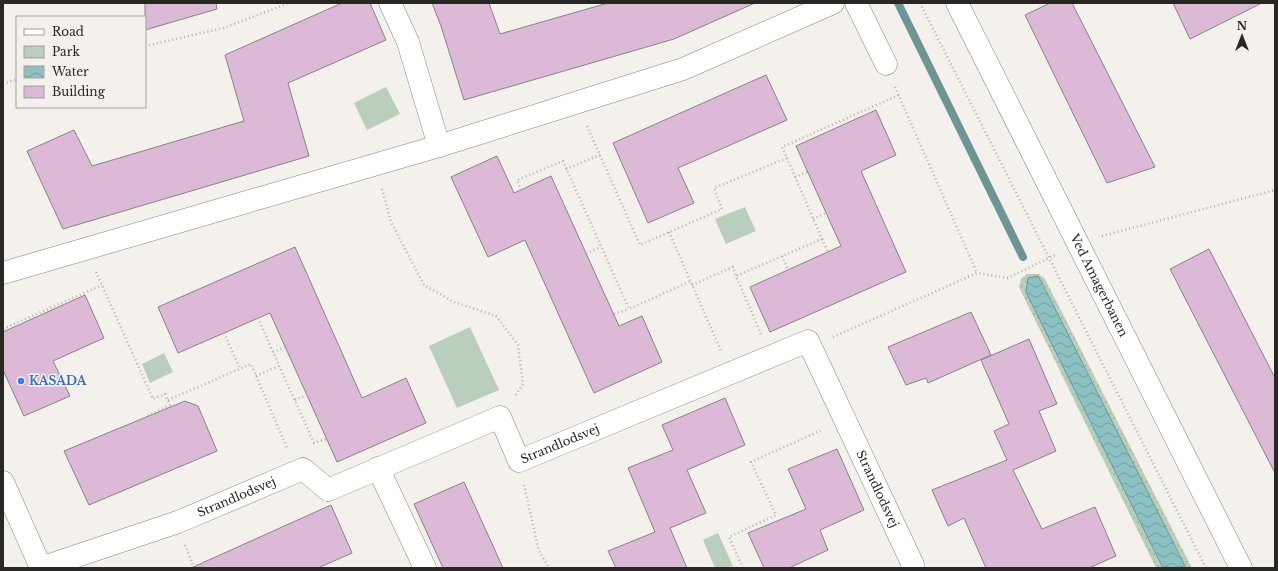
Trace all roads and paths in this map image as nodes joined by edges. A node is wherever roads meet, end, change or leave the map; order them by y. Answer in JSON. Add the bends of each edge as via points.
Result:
{"nodes":[{"id":1,"x":289,"y":3,"type":"edge"},
{"id":2,"x":390,"y":3,"type":"edge"},
{"id":3,"x":833,"y":3,"type":"edge"},
{"id":4,"x":856,"y":3,"type":"edge"},
{"id":5,"x":920,"y":3,"type":"edge"},
{"id":6,"x":957,"y":3,"type":"edge"},
{"id":7,"x":146,"y":46,"type":"edge"},
{"id":8,"x":886,"y":64,"type":"joint"},
{"id":9,"x":16,"y":79,"type":"edge"},
{"id":10,"x":3,"y":84,"type":"edge"},
{"id":11,"x":899,"y":95,"type":"junction"},
{"id":12,"x":585,"y":122,"type":"dead end"},
{"id":13,"x":439,"y":146,"type":"junction"},
{"id":14,"x":600,"y":155,"type":"junction"},
{"id":15,"x":787,"y":158,"type":"junction"},
{"id":16,"x":374,"y":163,"type":"junction"},
{"id":17,"x":566,"y":169,"type":"junction"},
{"id":18,"x":807,"y":172,"type":"dead end"},
{"id":19,"x":795,"y":177,"type":"junction"},
{"id":20,"x":521,"y":190,"type":"dead end"},
{"id":21,"x":1275,"y":190,"type":"edge"},
{"id":22,"x":826,"y":213,"type":"dead end"},
{"id":23,"x":813,"y":219,"type":"junction"},
{"id":24,"x":669,"y":232,"type":"junction"},
{"id":25,"x":822,"y":239,"type":"junction"},
{"id":26,"x":1077,"y":243,"type":"junction"},
{"id":27,"x":601,"y":247,"type":"junction"},
{"id":28,"x":828,"y":252,"type":"dead end"},
{"id":29,"x":586,"y":253,"type":"dead end"},
{"id":30,"x":782,"y":256,"type":"junction"},
{"id":31,"x":1049,"y":259,"type":"junction"},
{"id":32,"x":788,"y":270,"type":"dead end"},
{"id":33,"x":3,"y":273,"type":"edge"},
{"id":34,"x":977,"y":273,"type":"junction"},
{"id":35,"x":736,"y":276,"type":"junction"},
{"id":36,"x":691,"y":281,"type":"junction"},
{"id":37,"x":692,"y":285,"type":"junction"},
{"id":38,"x":629,"y":309,"type":"junction"},
{"id":39,"x":614,"y":314,"type":"dead end"},
{"id":40,"x":258,"y":318,"type":"dead end"},
{"id":41,"x":3,"y":329,"type":"edge"},
{"id":42,"x":224,"y":333,"type":"dead end"},
{"id":43,"x":285,"y":346,"type":"dead end"},
{"id":44,"x":811,"y":347,"type":"junction"},
{"id":45,"x":273,"y":352,"type":"junction"},
{"id":46,"x":771,"y":356,"type":"junction"},
{"id":47,"x":279,"y":366,"type":"junction"},
{"id":48,"x":240,"y":369,"type":"junction"},
{"id":49,"x":730,"y":373,"type":"junction"},
{"id":50,"x":256,"y":376,"type":"junction"},
{"id":51,"x":306,"y":395,"type":"dead end"},
{"id":52,"x":168,"y":400,"type":"junction"},
{"id":53,"x":295,"y":400,"type":"junction"},
{"id":54,"x":147,"y":416,"type":"dead end"},
{"id":55,"x":500,"y":417,"type":"junction"},
{"id":56,"x":845,"y":420,"type":"junction"},
{"id":57,"x":326,"y":439,"type":"dead end"},
{"id":58,"x":519,"y":461,"type":"junction"},
{"id":59,"x":378,"y":468,"type":"junction"},
{"id":60,"x":297,"y":472,"type":"junction"},
{"id":61,"x":3,"y":482,"type":"edge"},
{"id":62,"x":41,"y":568,"type":"edge"},
{"id":63,"x":425,"y":568,"type":"edge"},
{"id":64,"x":549,"y":568,"type":"edge"},
{"id":65,"x":743,"y":568,"type":"edge"},
{"id":66,"x":912,"y":568,"type":"edge"},
{"id":67,"x":1206,"y":568,"type":"edge"},
{"id":68,"x":1242,"y":568,"type":"edge"}],
"edges":[{"from":1,"to":7,"type":"path","via":[[224,28]]},
{"from":2,"to":13,"type":"street","via":[[408,42]]},
{"from":3,"to":13,"type":"street","via":[[683,69]]},
{"from":4,"to":8,"type":"street"},
{"from":5,"to":31,"type":"path"},
{"from":6,"to":26,"type":"street","name":"Ved Amagerbanen"},
{"from":8,"to":11,"type":"path"},
{"from":9,"to":10,"type":"path"},
{"from":11,"to":15,"type":"path","via":[[782,147]]},
{"from":11,"to":34,"type":"path"},
{"from":12,"to":14,"type":"path"},
{"from":13,"to":16,"type":"street"},
{"from":14,"to":17,"type":"path"},
{"from":14,"to":24,"type":"path","via":[[640,245]]},
{"from":15,"to":19,"type":"path"},
{"from":15,"to":24,"type":"path","via":[[714,188],[722,209]]},
{"from":16,"to":33,"type":"street"},
{"from":16,"to":55,"type":"path","via":[[391,222],[424,285],[454,302],[496,316],[518,345],[523,384]]},
{"from":17,"to":20,"type":"path","via":[[562,162],[517,180]]},
{"from":17,"to":27,"type":"path"},
{"from":18,"to":19,"type":"path"},
{"from":19,"to":23,"type":"path"},
{"from":21,"to":26,"type":"path"},
{"from":22,"to":23,"type":"path"},
{"from":23,"to":25,"type":"path"},
{"from":24,"to":36,"type":"path"},
{"from":25,"to":28,"type":"path"},
{"from":25,"to":30,"type":"path"},
{"from":26,"to":31,"type":"path"},
{"from":26,"to":68,"type":"street","name":"Ved Amagerbanen"},
{"from":27,"to":29,"type":"path"},
{"from":27,"to":38,"type":"path"},
{"from":30,"to":32,"type":"path"},
{"from":30,"to":35,"type":"path"},
{"from":31,"to":34,"type":"path","via":[[1008,278]]},
{"from":31,"to":67,"type":"path"},
{"from":34,"to":44,"type":"path"},
{"from":35,"to":37,"type":"path","via":[[733,267]]},
{"from":35,"to":46,"type":"path"},
{"from":36,"to":37,"type":"path"},
{"from":36,"to":38,"type":"path"},
{"from":37,"to":49,"type":"path"},
{"from":38,"to":39,"type":"path"},
{"from":40,"to":45,"type":"path"},
{"from":41,"to":52,"type":"path","via":[[102,285],[152,399],[165,394]]},
{"from":42,"to":48,"type":"path"},
{"from":43,"to":45,"type":"path"},
{"from":44,"to":46,"type":"street","name":"Strandlodsvej","via":[[808,340]]},
{"from":44,"to":56,"type":"street","name":"Strandlodsvej"},
{"from":45,"to":47,"type":"path"},
{"from":46,"to":49,"type":"street","name":"Strandlodsvej"},
{"from":47,"to":50,"type":"path"},
{"from":47,"to":53,"type":"path"},
{"from":48,"to":50,"type":"path","via":[[251,364]]},
{"from":48,"to":52,"type":"path"},
{"from":49,"to":58,"type":"street","name":"Strandlodsvej"},
{"from":50,"to":60,"type":"path"},
{"from":51,"to":53,"type":"path"},
{"from":52,"to":54,"type":"path","via":[[170,405]]},
{"from":53,"to":57,"type":"path","via":[[314,443]]},
{"from":55,"to":58,"type":"street","name":"Strandlodsvej"},
{"from":55,"to":59,"type":"street"},
{"from":56,"to":65,"type":"path","via":[[751,462],[776,515],[729,537]]},
{"from":56,"to":66,"type":"street","name":"Strandlodsvej","via":[[913,565]]},
{"from":58,"to":64,"type":"path","via":[[539,551]]},
{"from":59,"to":60,"type":"street","via":[[328,490],[303,469]]},
{"from":59,"to":63,"type":"street"},
{"from":60,"to":62,"type":"street","name":"Strandlodsvej","via":[[178,522]]},
{"from":61,"to":62,"type":"street","name":"Strandlodsvej"}]}
